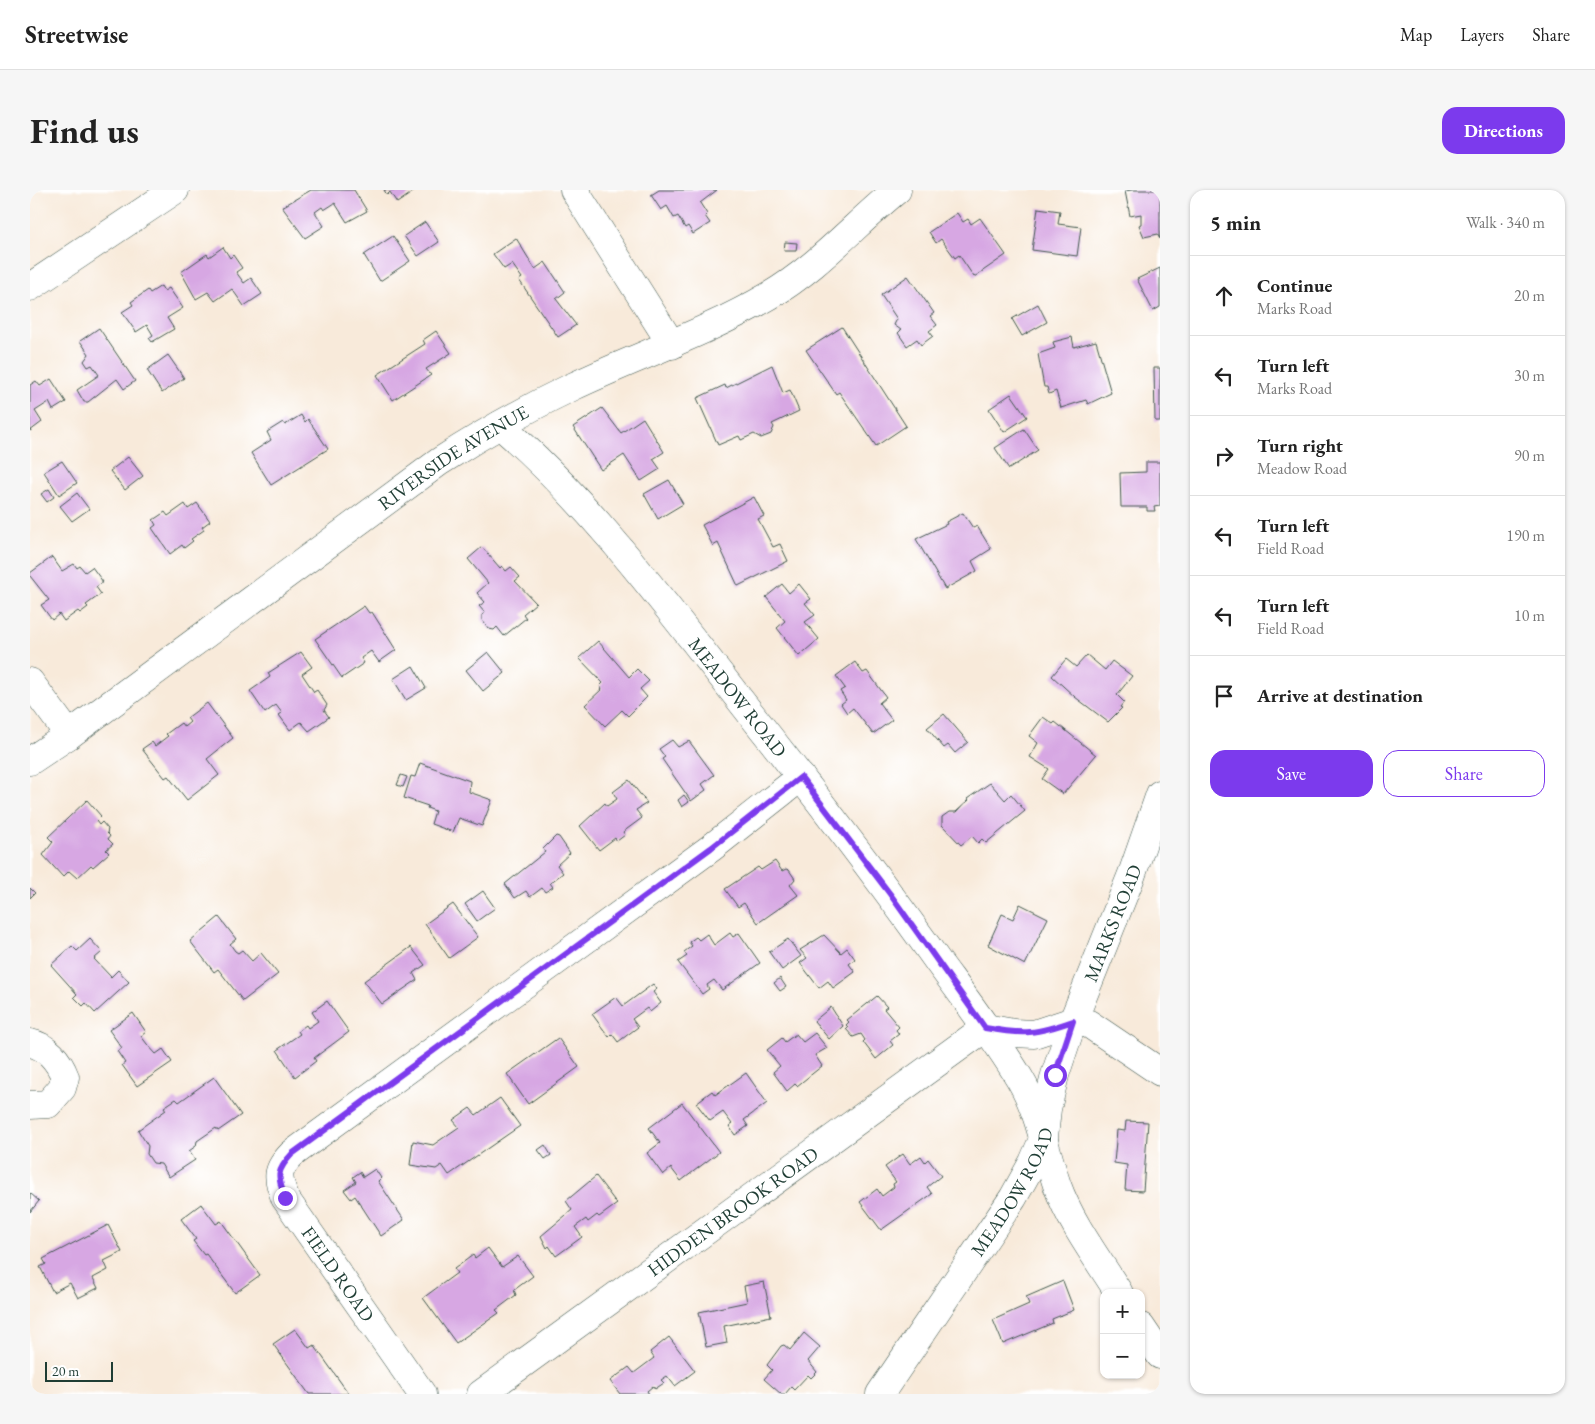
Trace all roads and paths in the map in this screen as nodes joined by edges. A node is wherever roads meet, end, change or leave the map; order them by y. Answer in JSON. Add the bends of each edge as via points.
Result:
{"nodes":[{"id":1,"x":175,"y":190,"type":"edge"},
{"id":2,"x":574,"y":190,"type":"edge"},
{"id":3,"x":897,"y":190,"type":"edge"},
{"id":4,"x":30,"y":287,"type":"edge"},
{"id":5,"x":672,"y":344,"type":"junction"},
{"id":6,"x":500,"y":425,"type":"junction"},
{"id":7,"x":30,"y":682,"type":"edge"},
{"id":8,"x":69,"y":735,"type":"junction"},
{"id":9,"x":30,"y":761,"type":"edge"},
{"id":10,"x":801,"y":777,"type":"junction"},
{"id":11,"x":1160,"y":794,"type":"edge"},
{"id":12,"x":1073,"y":1021,"type":"junction"},
{"id":13,"x":985,"y":1028,"type":"junction"},
{"id":14,"x":30,"y":1043,"type":"edge"},
{"id":15,"x":1160,"y":1072,"type":"edge"},
{"id":16,"x":30,"y":1105,"type":"edge"},
{"id":17,"x":1044,"y":1137,"type":"junction"},
{"id":18,"x":1116,"y":1289,"type":"edge"},
{"id":19,"x":1145,"y":1333,"type":"edge"},
{"id":20,"x":1160,"y":1355,"type":"edge"},
{"id":21,"x":422,"y":1394,"type":"edge"},
{"id":22,"x":481,"y":1394,"type":"edge"},
{"id":23,"x":880,"y":1394,"type":"edge"}],
"edges":[{"from":1,"to":4,"type":"street"},
{"from":2,"to":5,"type":"street"},
{"from":3,"to":5,"type":"street","name":"RIVERSIDE AVENUE","via":[[800,276],[744,310]]},
{"from":5,"to":6,"type":"street","name":"RIVERSIDE AVENUE","via":[[572,387]]},
{"from":6,"to":8,"type":"street","name":"RIVERSIDE AVENUE","via":[[396,492]]},
{"from":6,"to":10,"type":"street","name":"MEADOW ROAD","via":[[538,458],[588,511]]},
{"from":7,"to":8,"type":"street"},
{"from":8,"to":9,"type":"street","name":"RIVERSIDE AVENUE"},
{"from":10,"to":13,"type":"street","name":"MEADOW ROAD","via":[[890,894]]},
{"from":10,"to":21,"type":"street","name":"FIELD ROAD","via":[[711,848],[292,1154],[280,1167],[279,1180],[285,1198]]},
{"from":11,"to":12,"type":"street","name":"MARKS ROAD"},
{"from":12,"to":13,"type":"street","via":[[1034,1034]]},
{"from":12,"to":15,"type":"street","via":[[1089,1024]]},
{"from":12,"to":17,"type":"street","name":"MARKS ROAD","via":[[1055,1075]]},
{"from":13,"to":17,"type":"street","name":"MEADOW ROAD","via":[[1022,1082]]},
{"from":13,"to":22,"type":"street","name":"HIDDEN BROOK ROAD"},
{"from":14,"to":16,"type":"street","via":[[54,1056],[65,1077],[62,1088],[48,1104]]},
{"from":17,"to":18,"type":"street","via":[[1058,1187],[1077,1226]]},
{"from":17,"to":23,"type":"street","name":"MEADOW ROAD","via":[[1013,1198]]},
{"from":19,"to":20,"type":"street"}]}
